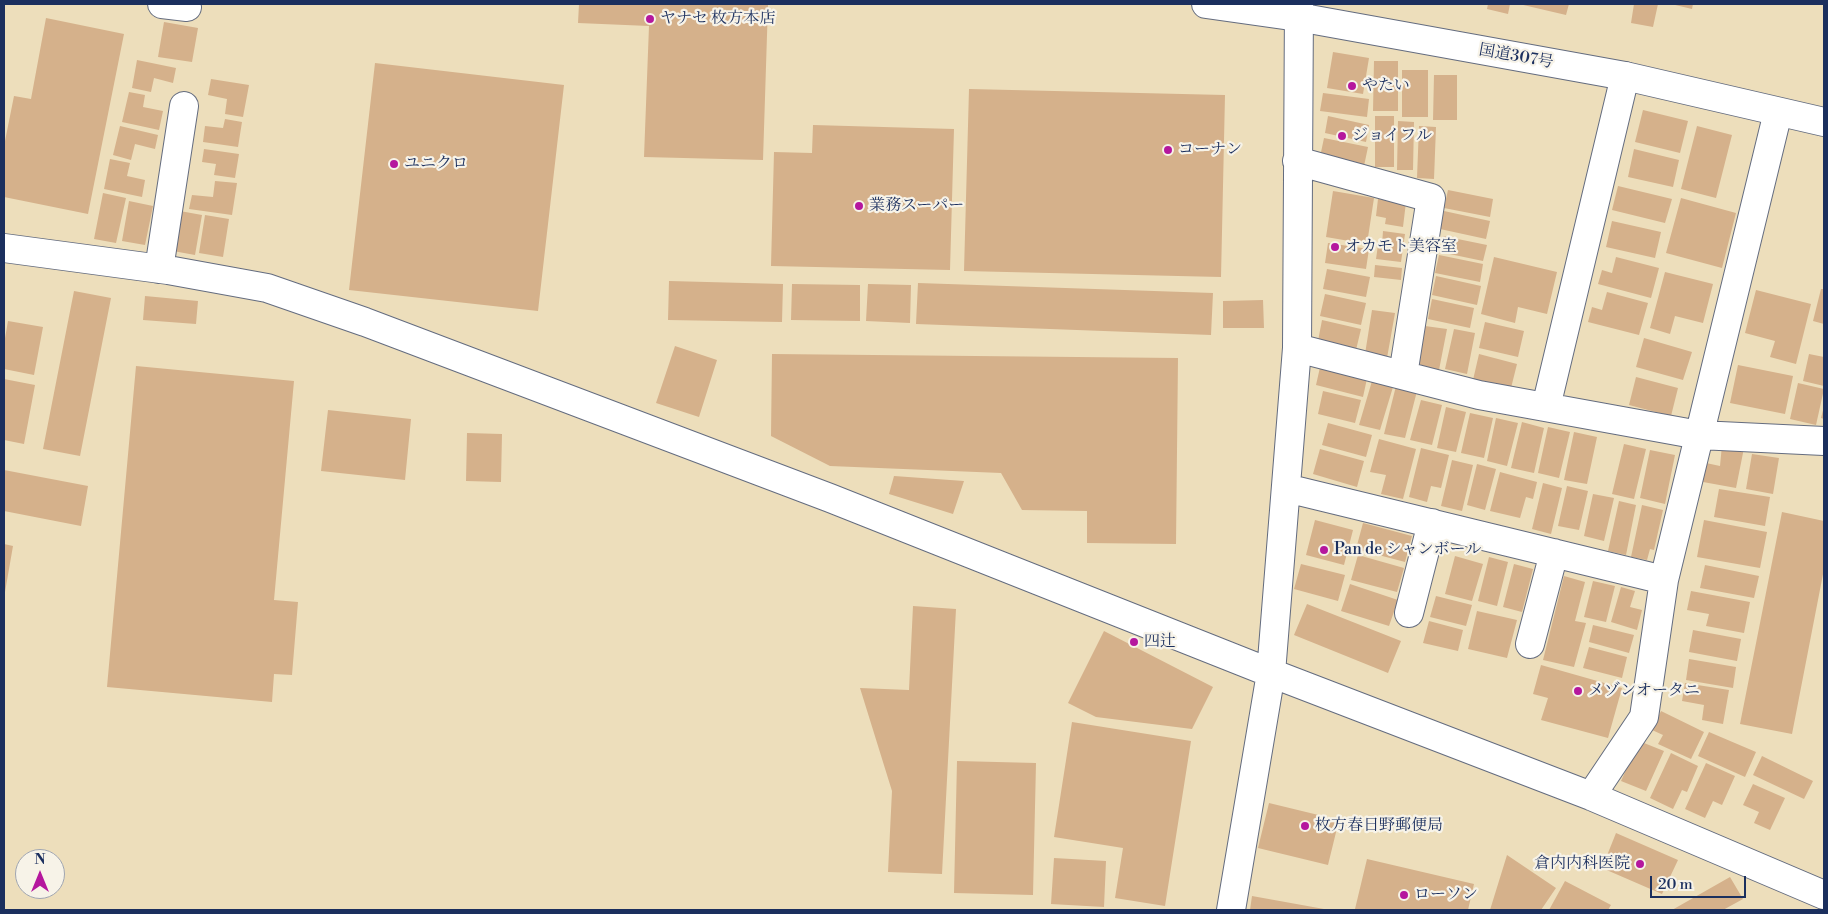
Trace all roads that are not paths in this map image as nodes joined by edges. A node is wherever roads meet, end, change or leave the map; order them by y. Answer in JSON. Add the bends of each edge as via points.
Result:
{"nodes":[{"id":1,"x":1206,"y":4,"type":"edge"},
{"id":2,"x":1298,"y":10,"type":"edge"},
{"id":3,"x":1625,"y":76,"type":"junction"},
{"id":4,"x":184,"y":106,"type":"dead end"},
{"id":5,"x":1778,"y":112,"type":"junction"},
{"id":6,"x":1824,"y":122,"type":"edge"},
{"id":7,"x":1297,"y":161,"type":"junction"},
{"id":8,"x":4,"y":248,"type":"edge"},
{"id":9,"x":159,"y":269,"type":"junction"},
{"id":10,"x":1297,"y":348,"type":"junction"},
{"id":11,"x":1403,"y":375,"type":"junction"},
{"id":12,"x":1546,"y":407,"type":"junction"},
{"id":13,"x":1699,"y":435,"type":"junction"},
{"id":14,"x":1824,"y":441,"type":"edge"},
{"id":15,"x":1286,"y":488,"type":"junction"},
{"id":16,"x":1432,"y":524,"type":"junction"},
{"id":17,"x":1554,"y":553,"type":"junction"},
{"id":18,"x":1664,"y":580,"type":"junction"},
{"id":19,"x":1409,"y":613,"type":"dead end"},
{"id":20,"x":1530,"y":644,"type":"dead end"},
{"id":21,"x":1270,"y":673,"type":"junction"},
{"id":22,"x":1591,"y":796,"type":"junction"},
{"id":23,"x":1824,"y":895,"type":"edge"},
{"id":24,"x":1824,"y":902,"type":"edge"},
{"id":25,"x":1231,"y":910,"type":"edge"},
{"id":26,"x":1821,"y":910,"type":"edge"}],
"edges":[{"from":1,"to":2,"type":"main road","name":"国道307号"},
{"from":2,"to":3,"type":"main road","name":"国道307号"},
{"from":2,"to":7,"type":"main road"},
{"from":3,"to":5,"type":"main road","name":"国道307号"},
{"from":3,"to":12,"type":"main road"},
{"from":4,"to":9,"type":"main road"},
{"from":5,"to":6,"type":"main road","name":"国道307号"},
{"from":5,"to":13,"type":"main road"},
{"from":7,"to":10,"type":"main road"},
{"from":7,"to":11,"type":"main road","via":[[1431,198]]},
{"from":8,"to":9,"type":"main road"},
{"from":9,"to":21,"type":"main road","via":[[267,288],[365,322],[830,498]]},
{"from":10,"to":11,"type":"main road"},
{"from":10,"to":15,"type":"main road"},
{"from":11,"to":12,"type":"main road","via":[[1479,395]]},
{"from":12,"to":13,"type":"main road"},
{"from":13,"to":14,"type":"main road"},
{"from":13,"to":18,"type":"main road"},
{"from":15,"to":16,"type":"main road"},
{"from":15,"to":21,"type":"main road"},
{"from":16,"to":17,"type":"main road"},
{"from":16,"to":19,"type":"main road"},
{"from":17,"to":18,"type":"main road"},
{"from":17,"to":20,"type":"main road"},
{"from":18,"to":22,"type":"main road","via":[[1644,716]]},
{"from":21,"to":22,"type":"main road"},
{"from":21,"to":25,"type":"main road"},
{"from":22,"to":23,"type":"main road"},
{"from":24,"to":26,"type":"main road"}]}
